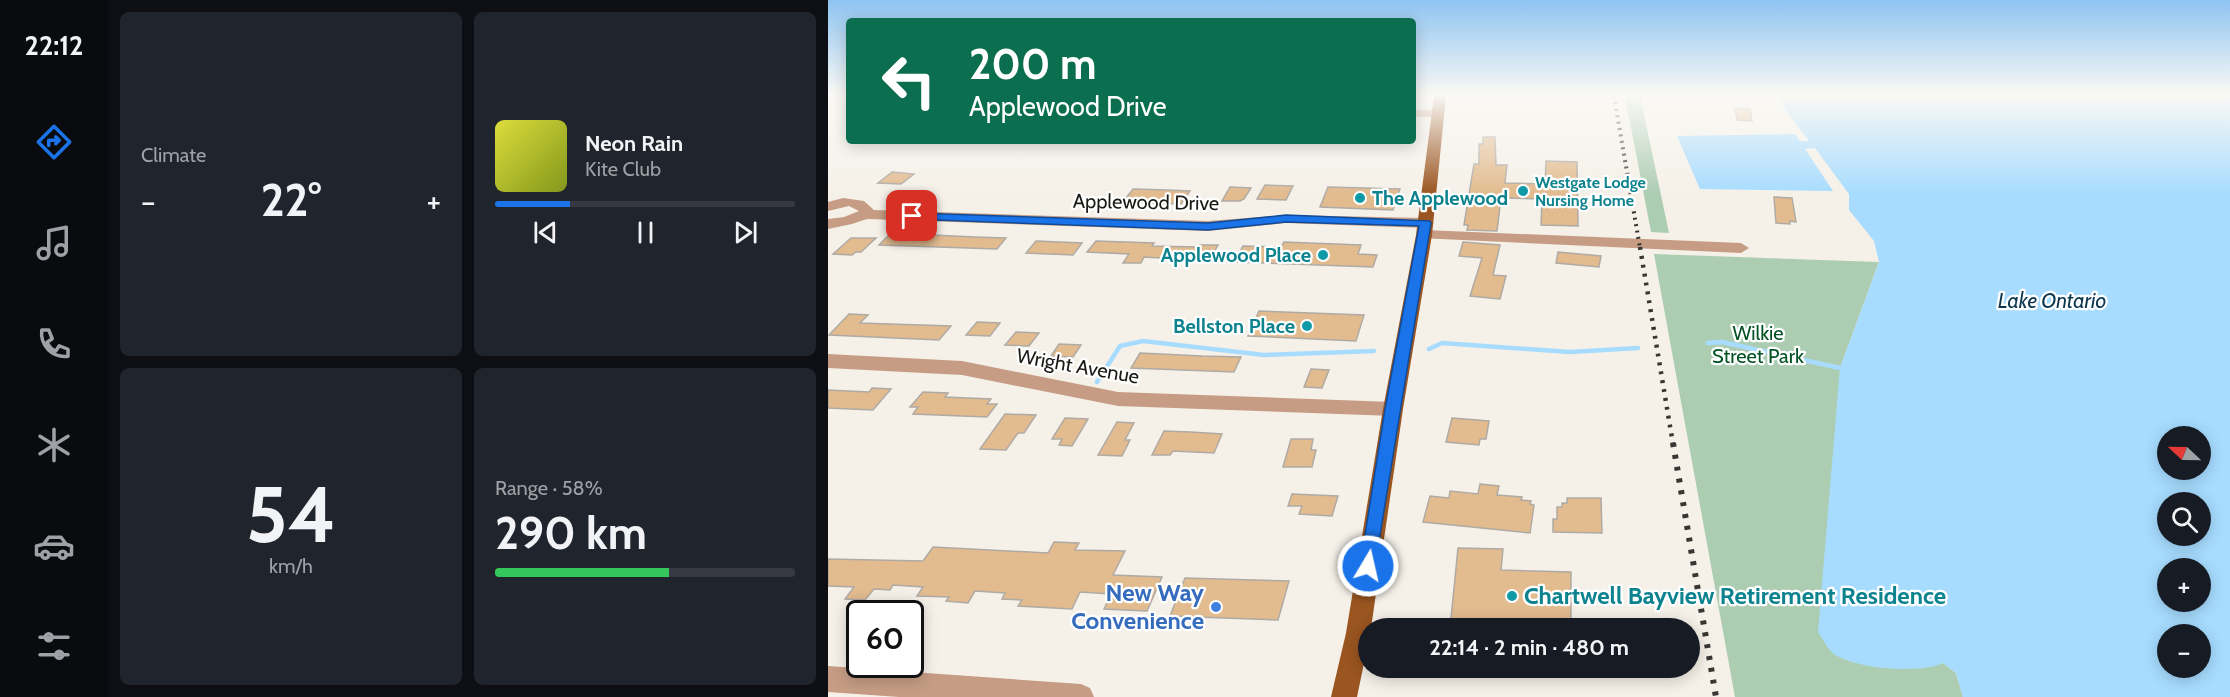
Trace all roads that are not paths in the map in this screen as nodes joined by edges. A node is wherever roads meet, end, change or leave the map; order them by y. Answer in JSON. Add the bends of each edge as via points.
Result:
{"nodes":[{"id":1,"x":1436,"y":129,"type":"edge"},
{"id":2,"x":828,"y":207,"type":"edge"},
{"id":3,"x":865,"y":214,"type":"junction"},
{"id":4,"x":828,"y":224,"type":"edge"},
{"id":5,"x":1425,"y":229,"type":"junction"},
{"id":6,"x":1741,"y":248,"type":"dead end"},
{"id":7,"x":828,"y":361,"type":"edge"},
{"id":8,"x":1393,"y":409,"type":"junction"},
{"id":9,"x":828,"y":679,"type":"edge"},
{"id":10,"x":1081,"y":697,"type":"edge"},
{"id":11,"x":1344,"y":697,"type":"edge"}],
"edges":[{"from":1,"to":5,"type":"main road"},
{"from":2,"to":3,"type":"street","name":"Applewood Drive","via":[[846,201],[859,203],[867,210]]},
{"from":3,"to":4,"type":"street","name":"Applewood Drive"},
{"from":3,"to":5,"type":"street","name":"Applewood Drive","via":[[1208,226],[1286,219]]},
{"from":5,"to":6,"type":"street","name":"Applewood Drive"},
{"from":5,"to":8,"type":"main road"},
{"from":7,"to":8,"type":"street","name":"Wright Avenue","via":[[962,368],[1118,399]]},
{"from":8,"to":11,"type":"main road","via":[[1358,633]]},
{"from":9,"to":10,"type":"street"}]}
